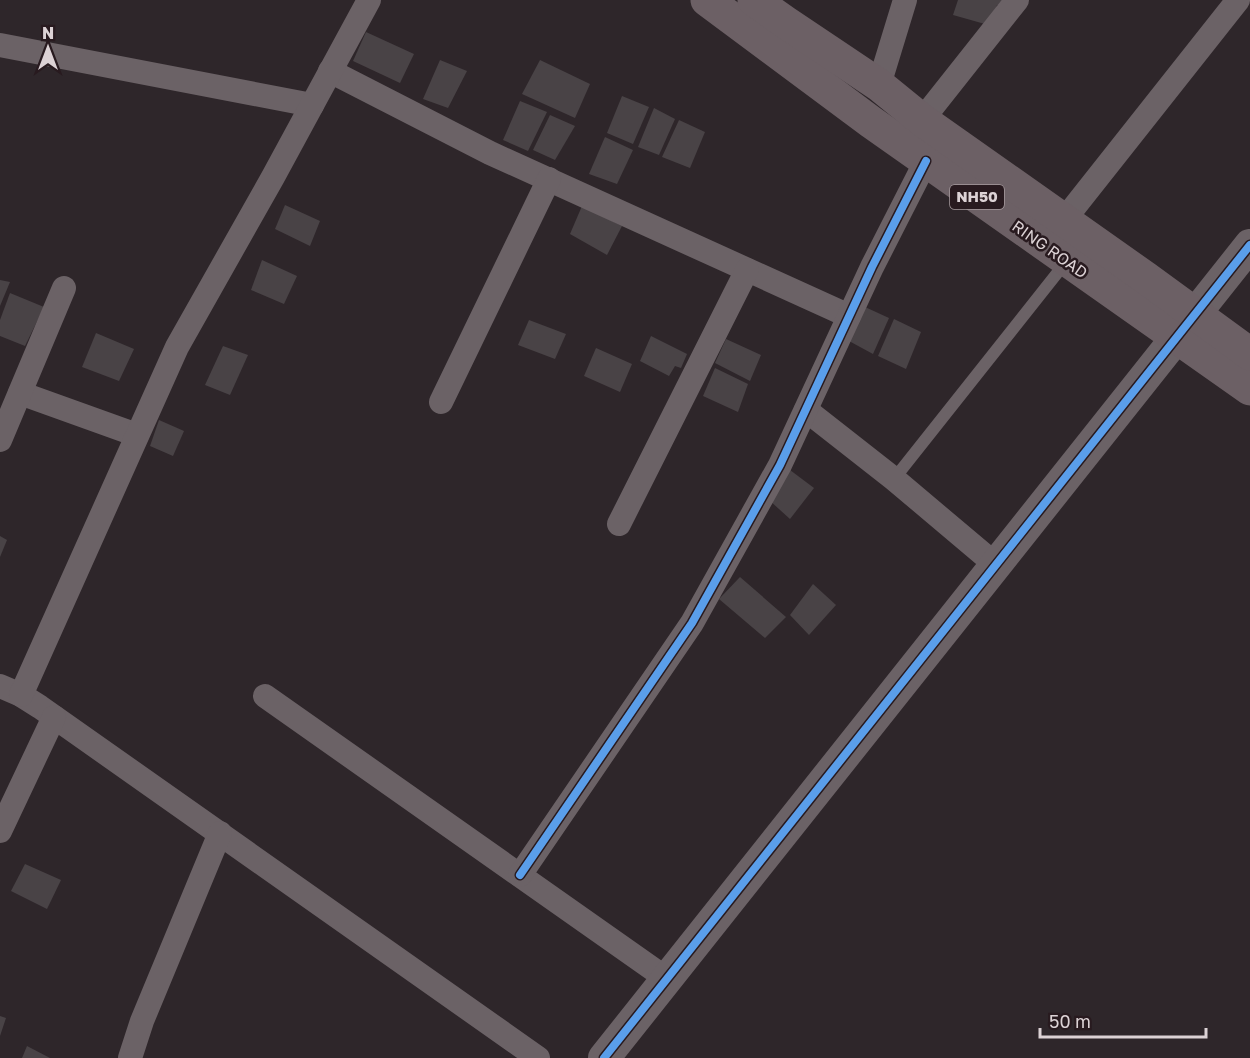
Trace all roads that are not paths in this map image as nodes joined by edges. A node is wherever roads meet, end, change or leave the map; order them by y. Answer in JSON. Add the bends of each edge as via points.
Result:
{"nodes":[{"id":1,"x":369,"y":0,"type":"edge"},
{"id":2,"x":707,"y":0,"type":"edge"},
{"id":3,"x":754,"y":0,"type":"edge"},
{"id":4,"x":905,"y":0,"type":"edge"},
{"id":5,"x":1017,"y":0,"type":"edge"},
{"id":6,"x":1238,"y":0,"type":"edge"},
{"id":7,"x":0,"y":45,"type":"edge"},
{"id":8,"x":330,"y":71,"type":"junction"},
{"id":9,"x":879,"y":85,"type":"junction"},
{"id":10,"x":312,"y":105,"type":"junction"},
{"id":11,"x":922,"y":120,"type":"junction"},
{"id":12,"x":926,"y":161,"type":"junction"},
{"id":13,"x":549,"y":179,"type":"junction"},
{"id":14,"x":1064,"y":220,"type":"junction"},
{"id":15,"x":1250,"y":245,"type":"edge"},
{"id":16,"x":1067,"y":261,"type":"junction"},
{"id":17,"x":747,"y":270,"type":"junction"},
{"id":18,"x":64,"y":288,"type":"dead end"},
{"id":19,"x":849,"y":316,"type":"junction"},
{"id":20,"x":1186,"y":326,"type":"junction"},
{"id":21,"x":1250,"y":354,"type":"edge"},
{"id":22,"x":1250,"y":389,"type":"edge"},
{"id":23,"x":20,"y":393,"type":"junction"},
{"id":24,"x":441,"y":402,"type":"dead end"},
{"id":25,"x":806,"y":410,"type":"junction"},
{"id":26,"x":137,"y":435,"type":"junction"},
{"id":27,"x":0,"y":440,"type":"edge"},
{"id":28,"x":894,"y":479,"type":"junction"},
{"id":29,"x":619,"y":524,"type":"dead end"},
{"id":30,"x":996,"y":564,"type":"junction"},
{"id":31,"x":10,"y":690,"type":"edge"},
{"id":32,"x":266,"y":696,"type":"dead end"},
{"id":33,"x":54,"y":717,"type":"junction"},
{"id":34,"x":0,"y":831,"type":"edge"},
{"id":35,"x":220,"y":833,"type":"junction"},
{"id":36,"x":519,"y":875,"type":"junction"},
{"id":37,"x":667,"y":979,"type":"junction"},
{"id":38,"x":130,"y":1058,"type":"edge"},
{"id":39,"x":538,"y":1058,"type":"edge"},
{"id":40,"x":604,"y":1058,"type":"edge"}],
"edges":[{"from":1,"to":8,"type":"street"},
{"from":2,"to":12,"type":"highway","name":"RING ROAD","number":"NH50"},
{"from":3,"to":9,"type":"highway","name":"RING ROAD","number":"NH50"},
{"from":4,"to":9,"type":"street"},
{"from":5,"to":11,"type":"street"},
{"from":6,"to":14,"type":"street"},
{"from":7,"to":10,"type":"street"},
{"from":8,"to":10,"type":"street"},
{"from":8,"to":13,"type":"street"},
{"from":9,"to":11,"type":"highway","name":"RING ROAD","number":"NH50"},
{"from":10,"to":26,"type":"street","via":[[177,347]]},
{"from":11,"to":14,"type":"highway","name":"RING ROAD","number":"NH50"},
{"from":12,"to":16,"type":"highway","name":"RING ROAD","number":"NH50"},
{"from":12,"to":19,"type":"street"},
{"from":13,"to":17,"type":"street"},
{"from":13,"to":24,"type":"street"},
{"from":14,"to":20,"type":"highway","name":"RING ROAD","number":"NH50","via":[[1146,278]]},
{"from":15,"to":20,"type":"street"},
{"from":16,"to":20,"type":"highway","name":"RING ROAD","number":"NH50"},
{"from":16,"to":28,"type":"lane"},
{"from":17,"to":19,"type":"street"},
{"from":17,"to":29,"type":"street"},
{"from":18,"to":23,"type":"street"},
{"from":19,"to":25,"type":"street"},
{"from":20,"to":21,"type":"highway","name":"RING ROAD","number":"NH50"},
{"from":20,"to":22,"type":"highway","name":"RING ROAD","number":"NH50"},
{"from":20,"to":30,"type":"street"},
{"from":23,"to":26,"type":"street"},
{"from":23,"to":27,"type":"street"},
{"from":25,"to":28,"type":"street"},
{"from":25,"to":36,"type":"street","via":[[780,465],[692,623]]},
{"from":26,"to":31,"type":"street"},
{"from":28,"to":30,"type":"street"},
{"from":30,"to":37,"type":"street"},
{"from":31,"to":33,"type":"street"},
{"from":32,"to":36,"type":"street"},
{"from":33,"to":34,"type":"street"},
{"from":33,"to":35,"type":"street"},
{"from":35,"to":38,"type":"street"},
{"from":35,"to":39,"type":"street"},
{"from":36,"to":37,"type":"street"},
{"from":37,"to":40,"type":"street"}]}
